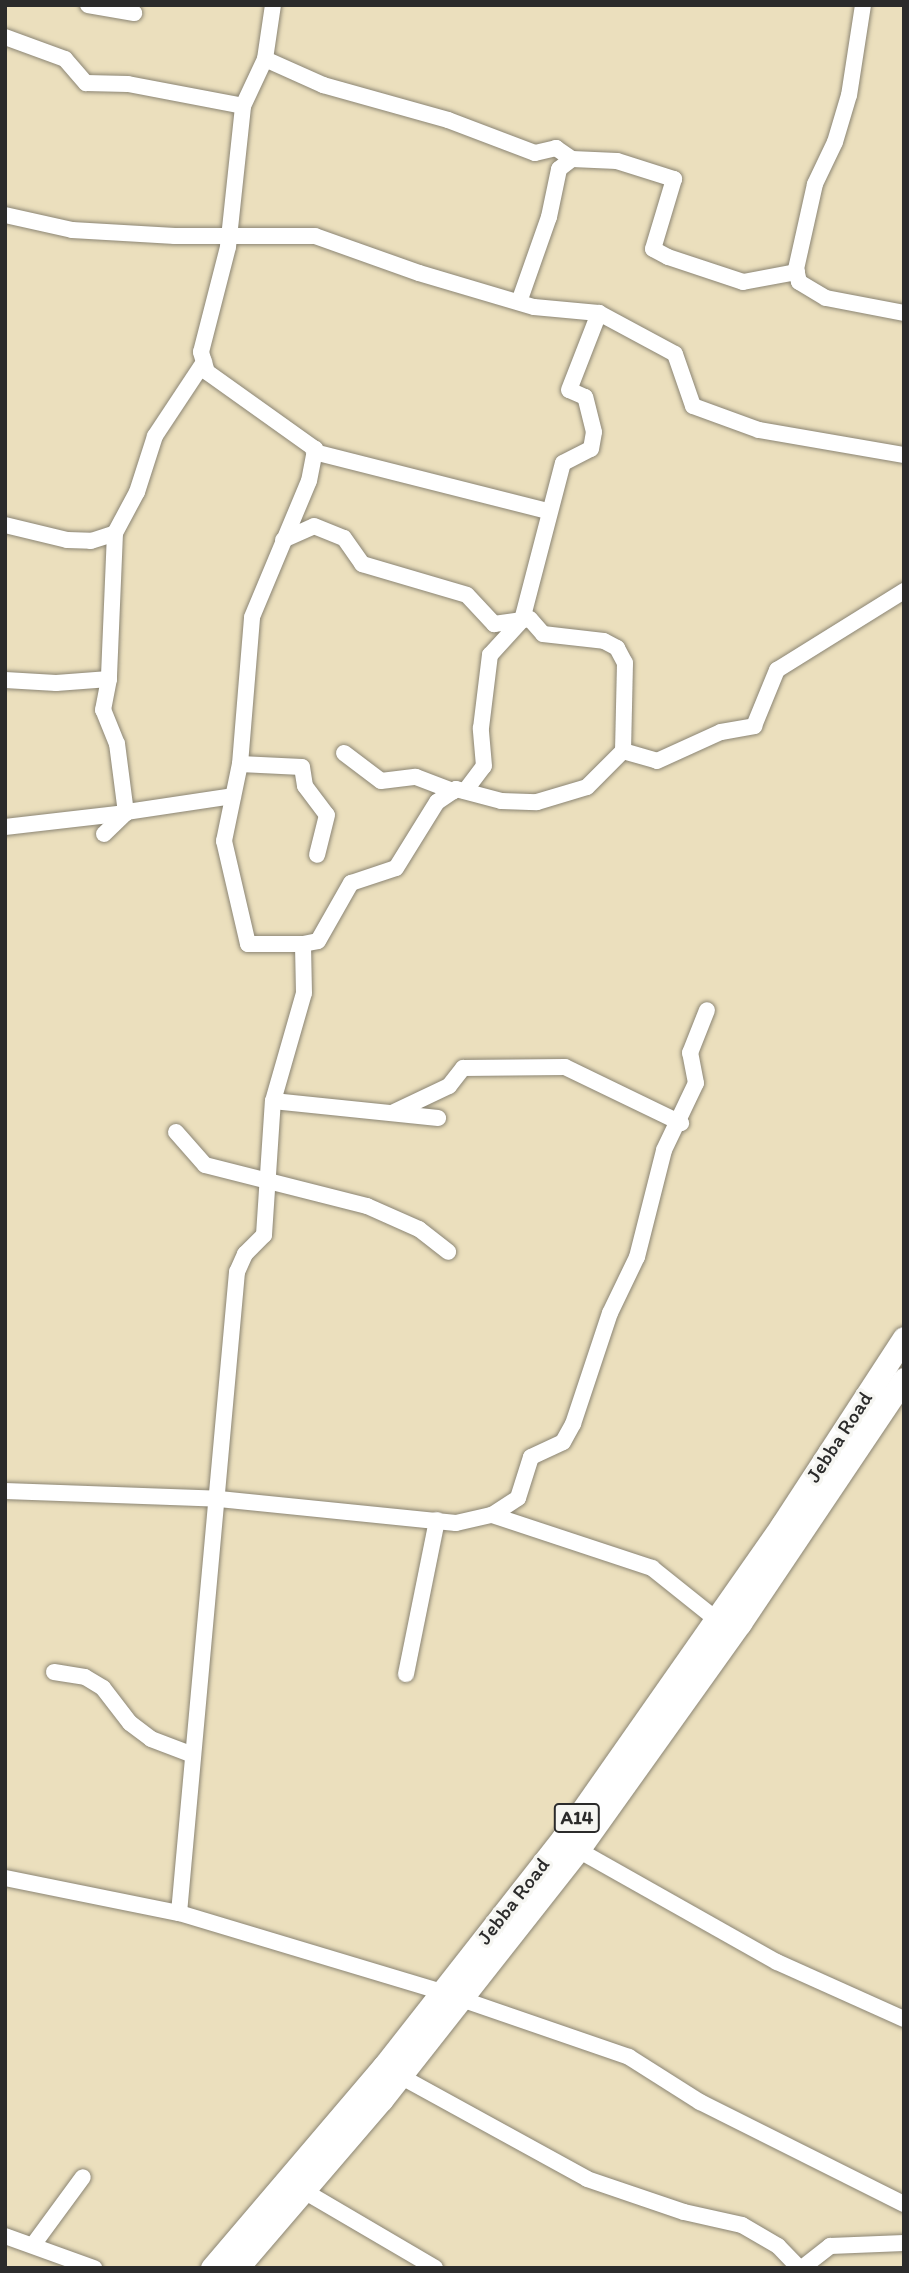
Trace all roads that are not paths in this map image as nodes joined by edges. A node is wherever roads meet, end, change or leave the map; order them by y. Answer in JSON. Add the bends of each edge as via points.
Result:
{"nodes":[{"id":1,"x":88,"y":5,"type":"edge"},
{"id":2,"x":273,"y":5,"type":"edge"},
{"id":3,"x":863,"y":5,"type":"edge"},
{"id":4,"x":134,"y":13,"type":"dead end"},
{"id":5,"x":5,"y":37,"type":"edge"},
{"id":6,"x":265,"y":59,"type":"junction"},
{"id":7,"x":243,"y":106,"type":"junction"},
{"id":8,"x":566,"y":164,"type":"junction"},
{"id":9,"x":5,"y":215,"type":"edge"},
{"id":10,"x":226,"y":235,"type":"junction"},
{"id":11,"x":797,"y":272,"type":"junction"},
{"id":12,"x":519,"y":302,"type":"junction"},
{"id":13,"x":600,"y":313,"type":"junction"},
{"id":14,"x":904,"y":313,"type":"edge"},
{"id":15,"x":204,"y":362,"type":"junction"},
{"id":16,"x":314,"y":452,"type":"junction"},
{"id":17,"x":904,"y":455,"type":"edge"},
{"id":18,"x":547,"y":511,"type":"junction"},
{"id":19,"x":5,"y":525,"type":"edge"},
{"id":20,"x":115,"y":533,"type":"junction"},
{"id":21,"x":283,"y":540,"type":"junction"},
{"id":22,"x":904,"y":591,"type":"edge"},
{"id":23,"x":522,"y":620,"type":"junction"},
{"id":24,"x":109,"y":679,"type":"junction"},
{"id":25,"x":5,"y":680,"type":"edge"},
{"id":26,"x":623,"y":751,"type":"junction"},
{"id":27,"x":344,"y":753,"type":"dead end"},
{"id":28,"x":240,"y":764,"type":"junction"},
{"id":29,"x":459,"y":791,"type":"junction"},
{"id":30,"x":233,"y":796,"type":"junction"},
{"id":31,"x":125,"y":813,"type":"junction"},
{"id":32,"x":5,"y":827,"type":"edge"},
{"id":33,"x":104,"y":834,"type":"dead end"},
{"id":34,"x":317,"y":855,"type":"dead end"},
{"id":35,"x":303,"y":944,"type":"junction"},
{"id":36,"x":707,"y":1010,"type":"dead end"},
{"id":37,"x":273,"y":1101,"type":"junction"},
{"id":38,"x":392,"y":1113,"type":"junction"},
{"id":39,"x":438,"y":1118,"type":"dead end"},
{"id":40,"x":681,"y":1123,"type":"junction"},
{"id":41,"x":176,"y":1132,"type":"dead end"},
{"id":42,"x":269,"y":1184,"type":"junction"},
{"id":43,"x":448,"y":1252,"type":"dead end"},
{"id":44,"x":904,"y":1338,"type":"edge"},
{"id":45,"x":904,"y":1379,"type":"edge"},
{"id":46,"x":5,"y":1490,"type":"edge"},
{"id":47,"x":219,"y":1499,"type":"junction"},
{"id":48,"x":492,"y":1515,"type":"junction"},
{"id":49,"x":437,"y":1520,"type":"junction"},
{"id":50,"x":716,"y":1619,"type":"junction"},
{"id":51,"x":54,"y":1672,"type":"dead end"},
{"id":52,"x":406,"y":1674,"type":"dead end"},
{"id":53,"x":193,"y":1755,"type":"junction"},
{"id":54,"x":578,"y":1850,"type":"junction"},
{"id":55,"x":5,"y":1878,"type":"edge"},
{"id":56,"x":179,"y":1913,"type":"junction"},
{"id":57,"x":451,"y":1995,"type":"junction"},
{"id":58,"x":904,"y":2019,"type":"edge"},
{"id":59,"x":400,"y":2076,"type":"junction"},
{"id":60,"x":83,"y":2177,"type":"dead end"},
{"id":61,"x":304,"y":2190,"type":"junction"},
{"id":62,"x":904,"y":2204,"type":"edge"},
{"id":63,"x":5,"y":2236,"type":"edge"},
{"id":64,"x":904,"y":2243,"type":"edge"},
{"id":65,"x":33,"y":2245,"type":"junction"},
{"id":66,"x":94,"y":2268,"type":"edge"},
{"id":67,"x":212,"y":2268,"type":"edge"},
{"id":68,"x":237,"y":2268,"type":"edge"},
{"id":69,"x":435,"y":2268,"type":"edge"},
{"id":70,"x":800,"y":2268,"type":"edge"}],
"edges":[{"from":1,"to":4,"type":"street"},
{"from":2,"to":6,"type":"street"},
{"from":3,"to":11,"type":"street","via":[[849,94],[835,142],[815,184]]},
{"from":5,"to":7,"type":"street","via":[[65,59],[86,83],[128,84]]},
{"from":6,"to":7,"type":"street"},
{"from":6,"to":8,"type":"street","via":[[323,85],[448,120],[535,153],[556,148]]},
{"from":7,"to":10,"type":"street"},
{"from":8,"to":11,"type":"street","via":[[617,161],[674,179],[653,249],[668,257],[743,282]]},
{"from":8,"to":12,"type":"street"},
{"from":9,"to":10,"type":"street","via":[[72,230]]},
{"from":10,"to":12,"type":"street","via":[[315,236]]},
{"from":10,"to":15,"type":"street","via":[[228,247],[201,352]]},
{"from":11,"to":14,"type":"street","via":[[799,282],[826,299]]},
{"from":12,"to":13,"type":"street"},
{"from":13,"to":17,"type":"street","via":[[676,354],[693,406],[760,430]]},
{"from":13,"to":18,"type":"street","via":[[569,390],[585,397],[594,432],[591,449],[563,463]]},
{"from":15,"to":16,"type":"street","via":[[207,372]]},
{"from":15,"to":20,"type":"street","via":[[155,436],[137,492]]},
{"from":16,"to":18,"type":"street"},
{"from":16,"to":21,"type":"street","via":[[309,481]]},
{"from":18,"to":23,"type":"street"},
{"from":19,"to":20,"type":"street","via":[[67,540],[91,541]]},
{"from":20,"to":24,"type":"street"},
{"from":21,"to":23,"type":"street","via":[[314,526],[344,538],[362,564],[467,595],[495,624]]},
{"from":21,"to":28,"type":"street","via":[[252,617]]},
{"from":22,"to":26,"type":"street","via":[[777,670],[754,726],[721,732],[657,761]]},
{"from":23,"to":26,"type":"street","via":[[530,619],[543,635],[604,641],[617,648],[625,663]]},
{"from":23,"to":29,"type":"street","via":[[490,655],[481,728],[484,766]]},
{"from":24,"to":25,"type":"street"},
{"from":24,"to":31,"type":"street","via":[[103,710],[117,744]]},
{"from":26,"to":29,"type":"street","via":[[587,787],[537,802],[500,801]]},
{"from":27,"to":29,"type":"street","via":[[381,781],[416,777]]},
{"from":28,"to":30,"type":"street"},
{"from":28,"to":34,"type":"street","via":[[302,766],[305,786],[327,815]]},
{"from":29,"to":35,"type":"street","via":[[437,802],[396,868],[351,883],[318,941]]},
{"from":30,"to":31,"type":"street"},
{"from":30,"to":35,"type":"street","via":[[224,841],[248,944]]},
{"from":31,"to":32,"type":"street"},
{"from":31,"to":33,"type":"street"},
{"from":35,"to":37,"type":"street","via":[[304,993]]},
{"from":36,"to":40,"type":"street","via":[[690,1053],[696,1083]]},
{"from":37,"to":38,"type":"street"},
{"from":37,"to":42,"type":"street"},
{"from":38,"to":39,"type":"street"},
{"from":38,"to":40,"type":"street","via":[[449,1086],[463,1068],[565,1067]]},
{"from":40,"to":48,"type":"street","via":[[664,1150],[648,1199],[638,1256],[610,1313],[573,1424],[563,1442],[531,1457],[518,1498]]},
{"from":41,"to":42,"type":"street","via":[[205,1165]]},
{"from":42,"to":43,"type":"street","via":[[308,1188],[367,1206],[419,1229]]},
{"from":42,"to":47,"type":"street","via":[[264,1235],[245,1254],[237,1272],[222,1412]]},
{"from":44,"to":50,"type":"highway","name":"Jebba Road","number":"A14"},
{"from":45,"to":54,"type":"highway","via":[[748,1612]]},
{"from":46,"to":47,"type":"street"},
{"from":47,"to":49,"type":"street"},
{"from":47,"to":53,"type":"street"},
{"from":48,"to":49,"type":"street","via":[[456,1523]]},
{"from":48,"to":50,"type":"street","via":[[652,1568]]},
{"from":49,"to":52,"type":"street"},
{"from":50,"to":57,"type":"highway","name":"Jebba Road","number":"A14"},
{"from":51,"to":53,"type":"street","via":[[85,1677],[103,1688],[141,1731]]},
{"from":53,"to":56,"type":"street"},
{"from":54,"to":57,"type":"highway"},
{"from":54,"to":58,"type":"street","via":[[777,1962]]},
{"from":55,"to":56,"type":"street"},
{"from":56,"to":57,"type":"street"},
{"from":57,"to":59,"type":"highway"},
{"from":57,"to":62,"type":"street","via":[[629,2057],[700,2102]]},
{"from":57,"to":67,"type":"highway","name":"Jebba Road","number":"A14","via":[[384,2066]]},
{"from":59,"to":61,"type":"highway"},
{"from":59,"to":70,"type":"street","via":[[587,2179],[684,2212],[743,2225],[778,2246]]},
{"from":60,"to":65,"type":"street"},
{"from":61,"to":68,"type":"highway"},
{"from":61,"to":69,"type":"street"},
{"from":63,"to":65,"type":"street"},
{"from":64,"to":70,"type":"street","via":[[830,2246]]},
{"from":65,"to":66,"type":"street"}]}
